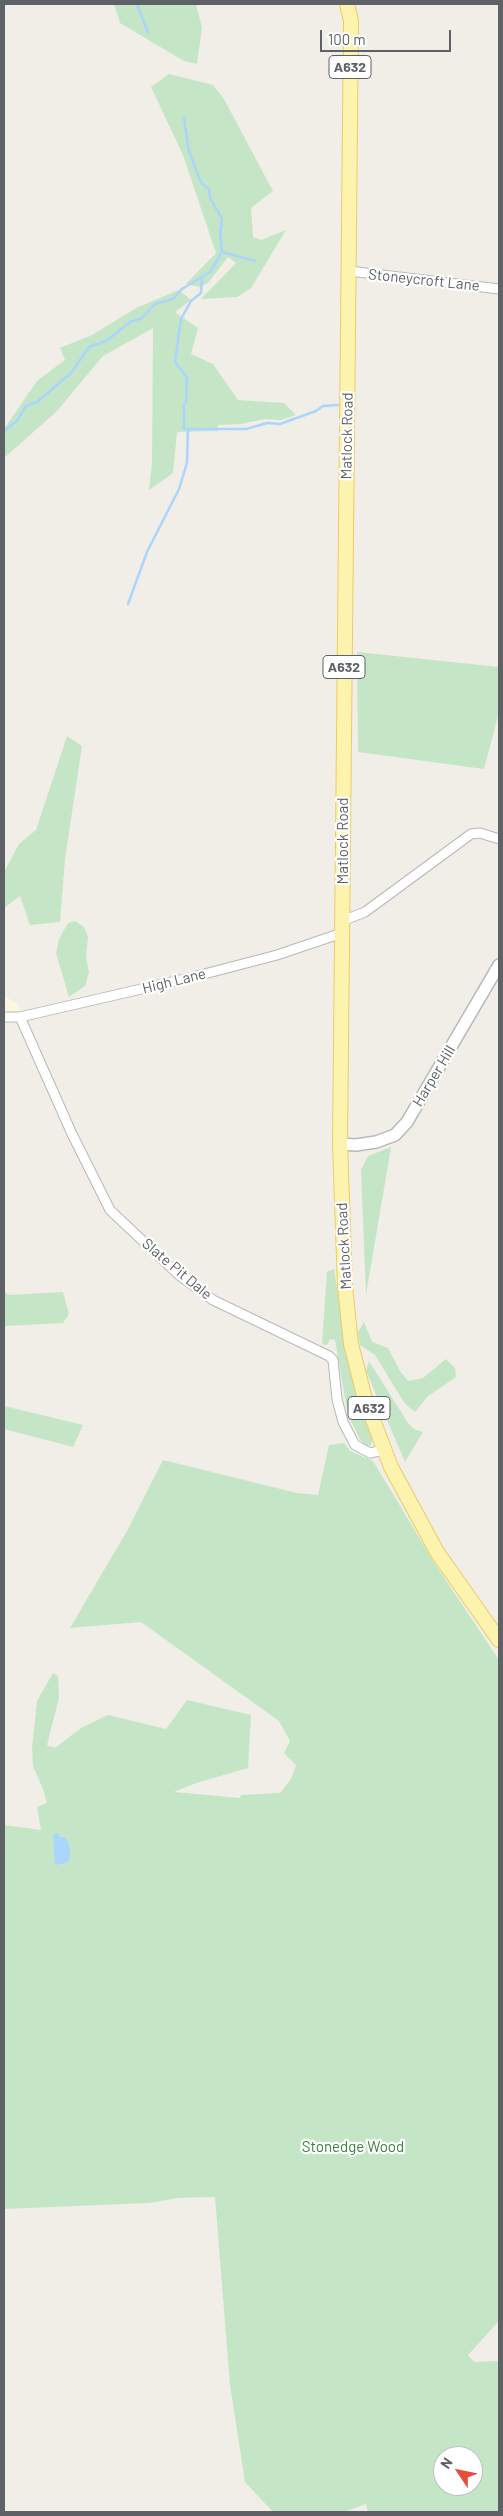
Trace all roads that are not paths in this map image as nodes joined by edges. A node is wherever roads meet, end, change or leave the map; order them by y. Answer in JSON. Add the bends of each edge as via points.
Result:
{"nodes":[{"id":1,"x":347,"y":4,"type":"edge"},
{"id":2,"x":349,"y":272,"type":"junction"},
{"id":3,"x":499,"y":289,"type":"edge"},
{"id":4,"x":499,"y":838,"type":"edge"},
{"id":5,"x":342,"y":927,"type":"junction"},
{"id":6,"x":499,"y":965,"type":"edge"},
{"id":7,"x":4,"y":1017,"type":"edge"},
{"id":8,"x":20,"y":1017,"type":"junction"},
{"id":9,"x":340,"y":1144,"type":"junction"},
{"id":10,"x":384,"y":1450,"type":"junction"},
{"id":11,"x":499,"y":1640,"type":"edge"}],
"edges":[{"from":1,"to":2,"type":"main road","name":"Matlock Road","number":"A632","via":[[351,21]]},
{"from":2,"to":3,"type":"street","name":"Stoneycroft Lane"},
{"from":2,"to":5,"type":"main road","name":"Matlock Road","number":"A632"},
{"from":4,"to":5,"type":"street","name":"High Lane","via":[[471,834]]},
{"from":5,"to":8,"type":"street","name":"High Lane","via":[[277,954]]},
{"from":5,"to":9,"type":"main road","name":"Matlock Road","number":"A632"},
{"from":6,"to":9,"type":"street","name":"Harper Hill","via":[[407,1122],[395,1135],[366,1144]]},
{"from":7,"to":8,"type":"street","name":"High Lane"},
{"from":8,"to":10,"type":"street","name":"Slate Pit Dale","via":[[110,1210],[179,1275],[213,1300],[330,1356],[343,1422],[355,1445],[370,1453]]},
{"from":9,"to":10,"type":"main road","name":"Matlock Road","number":"A632","via":[[345,1286],[352,1344]]},
{"from":10,"to":11,"type":"main road","name":"Matlock Road","number":"A632","via":[[437,1552]]}]}
